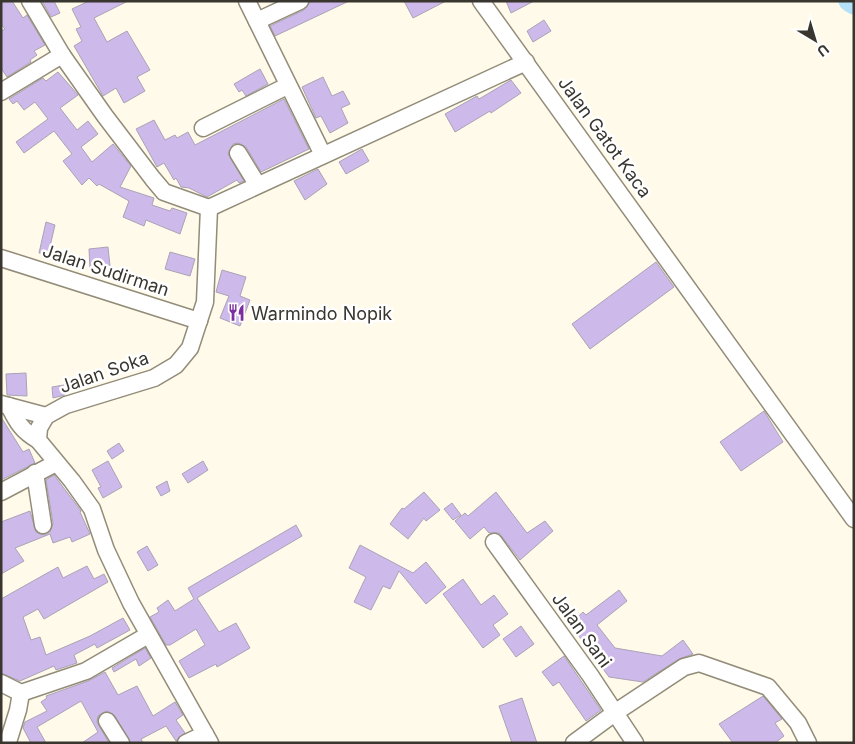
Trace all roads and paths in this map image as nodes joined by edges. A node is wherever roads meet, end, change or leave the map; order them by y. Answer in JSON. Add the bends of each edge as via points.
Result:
{"nodes":[{"id":1,"x":30,"y":1,"type":"edge"},
{"id":2,"x":247,"y":1,"type":"edge"},
{"id":3,"x":300,"y":1,"type":"edge"},
{"id":4,"x":481,"y":1,"type":"edge"},
{"id":5,"x":257,"y":21,"type":"junction"},
{"id":6,"x":62,"y":55,"type":"junction"},
{"id":7,"x":526,"y":62,"type":"junction"},
{"id":8,"x":287,"y":86,"type":"junction"},
{"id":9,"x":1,"y":92,"type":"edge"},
{"id":10,"x":203,"y":128,"type":"dead end"},
{"id":11,"x":238,"y":154,"type":"dead end"},
{"id":12,"x":323,"y":155,"type":"junction"},
{"id":13,"x":257,"y":184,"type":"junction"},
{"id":14,"x":209,"y":208,"type":"junction"},
{"id":15,"x":1,"y":258,"type":"edge"},
{"id":16,"x":199,"y":321,"type":"junction"},
{"id":17,"x":5,"y":405,"type":"edge"},
{"id":18,"x":46,"y":416,"type":"junction"},
{"id":19,"x":38,"y":440,"type":"junction"},
{"id":20,"x":56,"y":463,"type":"junction"},
{"id":21,"x":35,"y":473,"type":"junction"},
{"id":22,"x":1,"y":492,"type":"edge"},
{"id":23,"x":854,"y":519,"type":"edge"},
{"id":24,"x":43,"y":524,"type":"dead end"},
{"id":25,"x":494,"y":542,"type":"dead end"},
{"id":26,"x":148,"y":635,"type":"junction"},
{"id":27,"x":2,"y":681,"type":"edge"},
{"id":28,"x":21,"y":693,"type":"junction"},
{"id":29,"x":616,"y":712,"type":"junction"},
{"id":30,"x":106,"y":721,"type":"dead end"},
{"id":31,"x":9,"y":739,"type":"dead end"},
{"id":32,"x":207,"y":739,"type":"edge"},
{"id":33,"x":121,"y":743,"type":"edge"},
{"id":34,"x":186,"y":743,"type":"edge"},
{"id":35,"x":574,"y":743,"type":"edge"},
{"id":36,"x":636,"y":743,"type":"edge"},
{"id":37,"x":808,"y":743,"type":"edge"}],
"edges":[{"from":1,"to":6,"type":"street"},
{"from":2,"to":5,"type":"street"},
{"from":3,"to":5,"type":"street"},
{"from":4,"to":7,"type":"street","name":"Jalan Gatot Kaca"},
{"from":5,"to":8,"type":"street"},
{"from":6,"to":9,"type":"street"},
{"from":6,"to":14,"type":"street","via":[[164,192]]},
{"from":7,"to":12,"type":"street"},
{"from":7,"to":23,"type":"street","name":"Jalan Gatot Kaca"},
{"from":8,"to":10,"type":"street"},
{"from":8,"to":12,"type":"street"},
{"from":11,"to":13,"type":"street"},
{"from":12,"to":13,"type":"street"},
{"from":13,"to":14,"type":"street"},
{"from":14,"to":16,"type":"street","name":"Jalan Soka","via":[[205,302]]},
{"from":15,"to":16,"type":"street","name":"Jalan Sudirman"},
{"from":16,"to":18,"type":"street","name":"Jalan Soka","via":[[190,348],[176,365],[154,378],[66,405]]},
{"from":17,"to":18,"type":"street"},
{"from":17,"to":19,"type":"street","via":[[24,432]]},
{"from":18,"to":19,"type":"street","name":"Jalan Soka","via":[[39,428]]},
{"from":19,"to":20,"type":"street"},
{"from":20,"to":21,"type":"street"},
{"from":20,"to":26,"type":"street","via":[[92,510],[116,574]]},
{"from":21,"to":22,"type":"street"},
{"from":21,"to":24,"type":"street"},
{"from":25,"to":29,"type":"street","name":"Jalan Sani"},
{"from":26,"to":28,"type":"street","via":[[86,671]]},
{"from":26,"to":32,"type":"street"},
{"from":27,"to":28,"type":"street"},
{"from":28,"to":31,"type":"street"},
{"from":29,"to":35,"type":"street"},
{"from":29,"to":36,"type":"street","name":"Jalan Sani"},
{"from":29,"to":37,"type":"street","via":[[684,667],[699,663],[768,687],[798,724]]},
{"from":30,"to":33,"type":"street"},
{"from":32,"to":34,"type":"street"}]}
